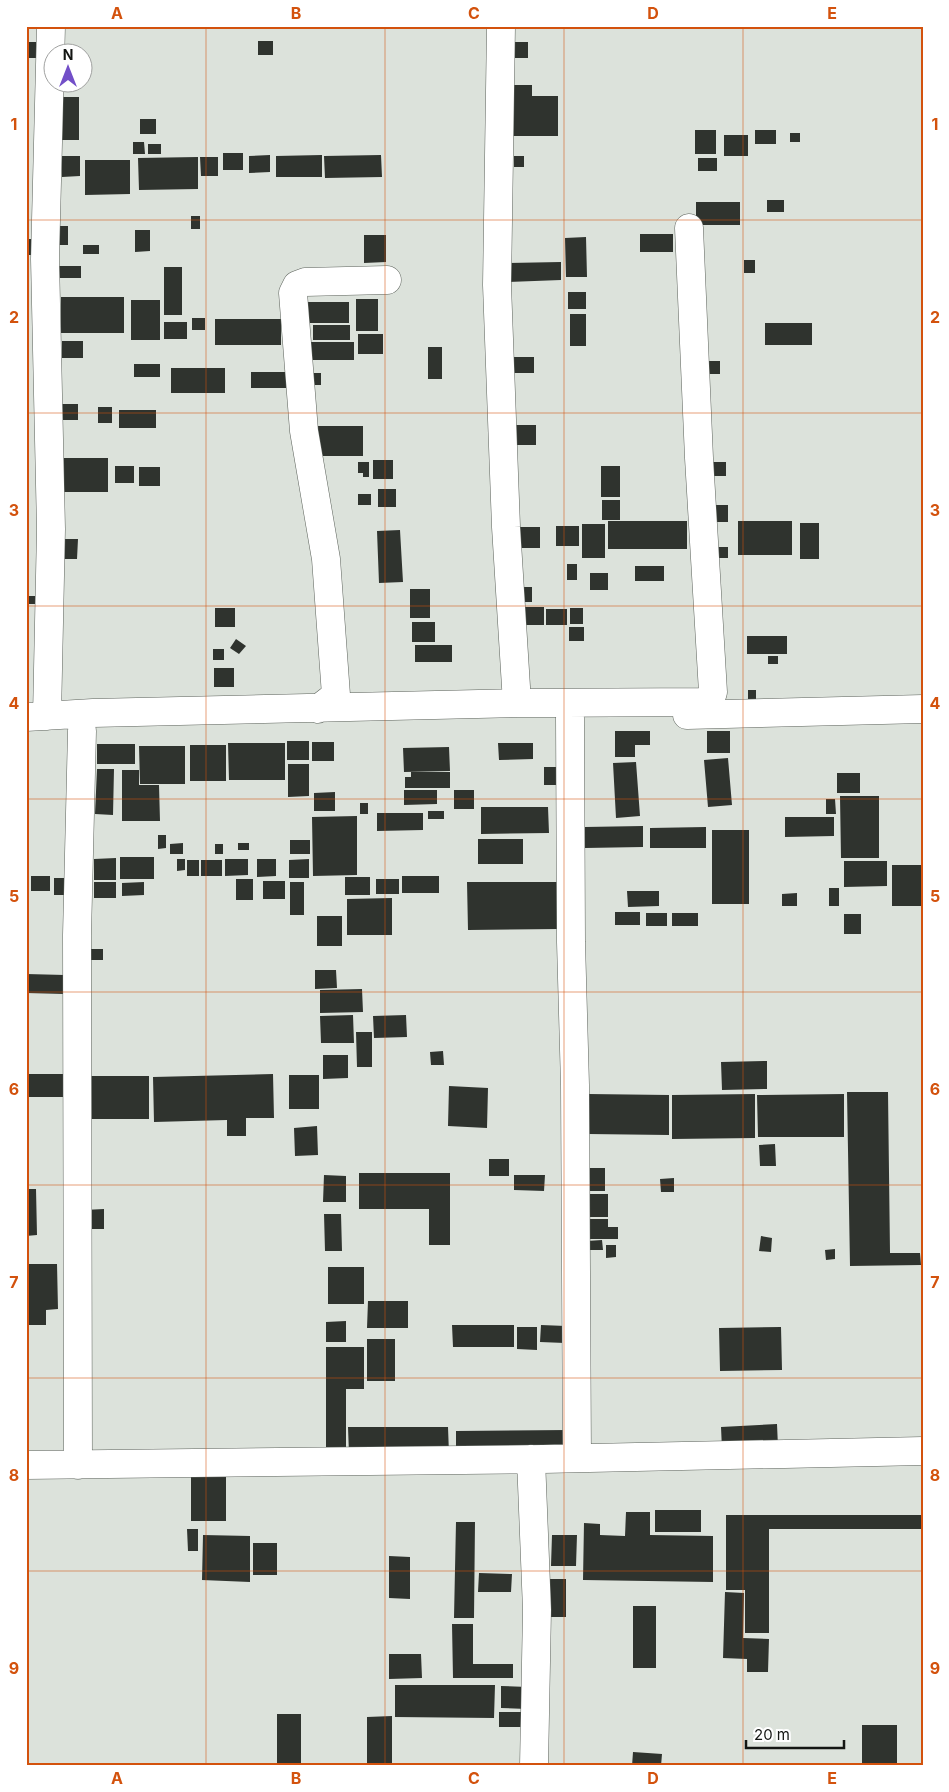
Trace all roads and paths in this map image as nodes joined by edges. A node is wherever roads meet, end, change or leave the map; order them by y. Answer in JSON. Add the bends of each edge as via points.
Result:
{"nodes":[{"id":1,"x":51,"y":26,"type":"edge"},
{"id":2,"x":501,"y":26,"type":"edge"},
{"id":3,"x":689,"y":228,"type":"dead end"},
{"id":4,"x":36,"y":259,"type":"edge"},
{"id":5,"x":387,"y":280,"type":"dead end"},
{"id":6,"x":517,"y":703,"type":"junction"},
{"id":7,"x":318,"y":709,"type":"junction"},
{"id":8,"x":923,"y":709,"type":"edge"},
{"id":9,"x":37,"y":717,"type":"edge"},
{"id":10,"x":570,"y":718,"type":"junction"},
{"id":11,"x":82,"y":731,"type":"junction"},
{"id":12,"x":26,"y":733,"type":"edge"},
{"id":13,"x":923,"y":1450,"type":"edge"},
{"id":14,"x":577,"y":1458,"type":"junction"},
{"id":15,"x":531,"y":1459,"type":"junction"},
{"id":16,"x":26,"y":1465,"type":"edge"},
{"id":17,"x":78,"y":1466,"type":"junction"},
{"id":18,"x":534,"y":1766,"type":"edge"}],
"edges":[{"from":1,"to":4,"type":"street"},
{"from":2,"to":6,"type":"street","via":[[497,285],[506,527]]},
{"from":3,"to":6,"type":"street","via":[[713,692],[710,702]]},
{"from":4,"to":9,"type":"street","via":[[50,529]]},
{"from":5,"to":7,"type":"street","via":[[305,282],[298,285],[293,293],[304,431],[326,558],[336,670],[336,694]]},
{"from":6,"to":7,"type":"street"},
{"from":7,"to":9,"type":"street"},
{"from":8,"to":10,"type":"street"},
{"from":10,"to":11,"type":"street"},
{"from":10,"to":14,"type":"street"},
{"from":11,"to":12,"type":"street"},
{"from":11,"to":17,"type":"street","via":[[77,935]]},
{"from":13,"to":14,"type":"street"},
{"from":14,"to":15,"type":"street"},
{"from":15,"to":17,"type":"street"},
{"from":15,"to":18,"type":"street","via":[[537,1610]]},
{"from":16,"to":17,"type":"street"}]}
